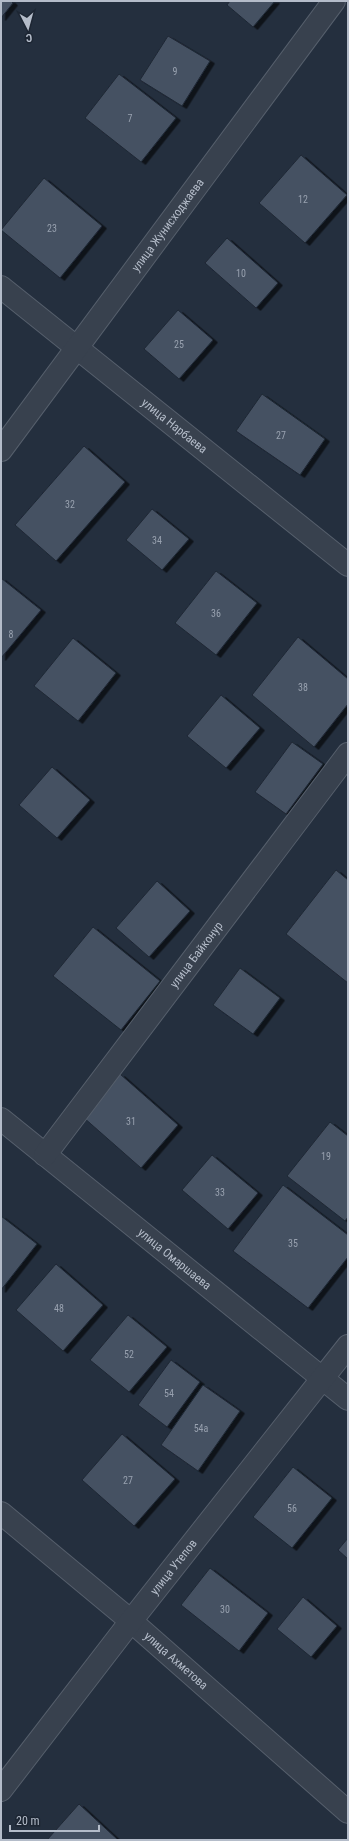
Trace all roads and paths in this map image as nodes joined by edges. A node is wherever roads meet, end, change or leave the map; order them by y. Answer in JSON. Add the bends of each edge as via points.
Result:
{"nodes":[{"id":1,"x":334,"y":1,"type":"edge"},
{"id":2,"x":1,"y":287,"type":"edge"},
{"id":3,"x":78,"y":347,"type":"junction"},
{"id":4,"x":1,"y":450,"type":"edge"},
{"id":5,"x":348,"y":565,"type":"edge"},
{"id":6,"x":348,"y":754,"type":"edge"},
{"id":7,"x":1,"y":1119,"type":"edge"},
{"id":8,"x":45,"y":1155,"type":"junction"},
{"id":9,"x":348,"y":1346,"type":"edge"},
{"id":10,"x":324,"y":1378,"type":"junction"},
{"id":11,"x":348,"y":1399,"type":"edge"},
{"id":12,"x":1,"y":1513,"type":"edge"},
{"id":13,"x":131,"y":1621,"type":"junction"},
{"id":14,"x":1,"y":1790,"type":"edge"},
{"id":15,"x":348,"y":1812,"type":"edge"}],
"edges":[{"from":1,"to":3,"type":"street","name":"улица Жунисходжаева"},
{"from":2,"to":3,"type":"street","name":"улица Нарбаева"},
{"from":3,"to":4,"type":"street","name":"улица Жунисходжаева"},
{"from":3,"to":5,"type":"street","name":"улица Нарбаева"},
{"from":6,"to":8,"type":"street","name":"улица Байконур"},
{"from":7,"to":8,"type":"street","name":"улица Омаршаева"},
{"from":8,"to":10,"type":"street","name":"улица Омаршаева"},
{"from":9,"to":10,"type":"street","name":"улица Утепов"},
{"from":10,"to":11,"type":"street","name":"улица Омаршаева"},
{"from":10,"to":13,"type":"street","name":"улица Утепов"},
{"from":12,"to":13,"type":"street","name":"улица Ахметова"},
{"from":13,"to":14,"type":"street","name":"улица Утепов"},
{"from":13,"to":15,"type":"street","name":"улица Ахметова"}]}
